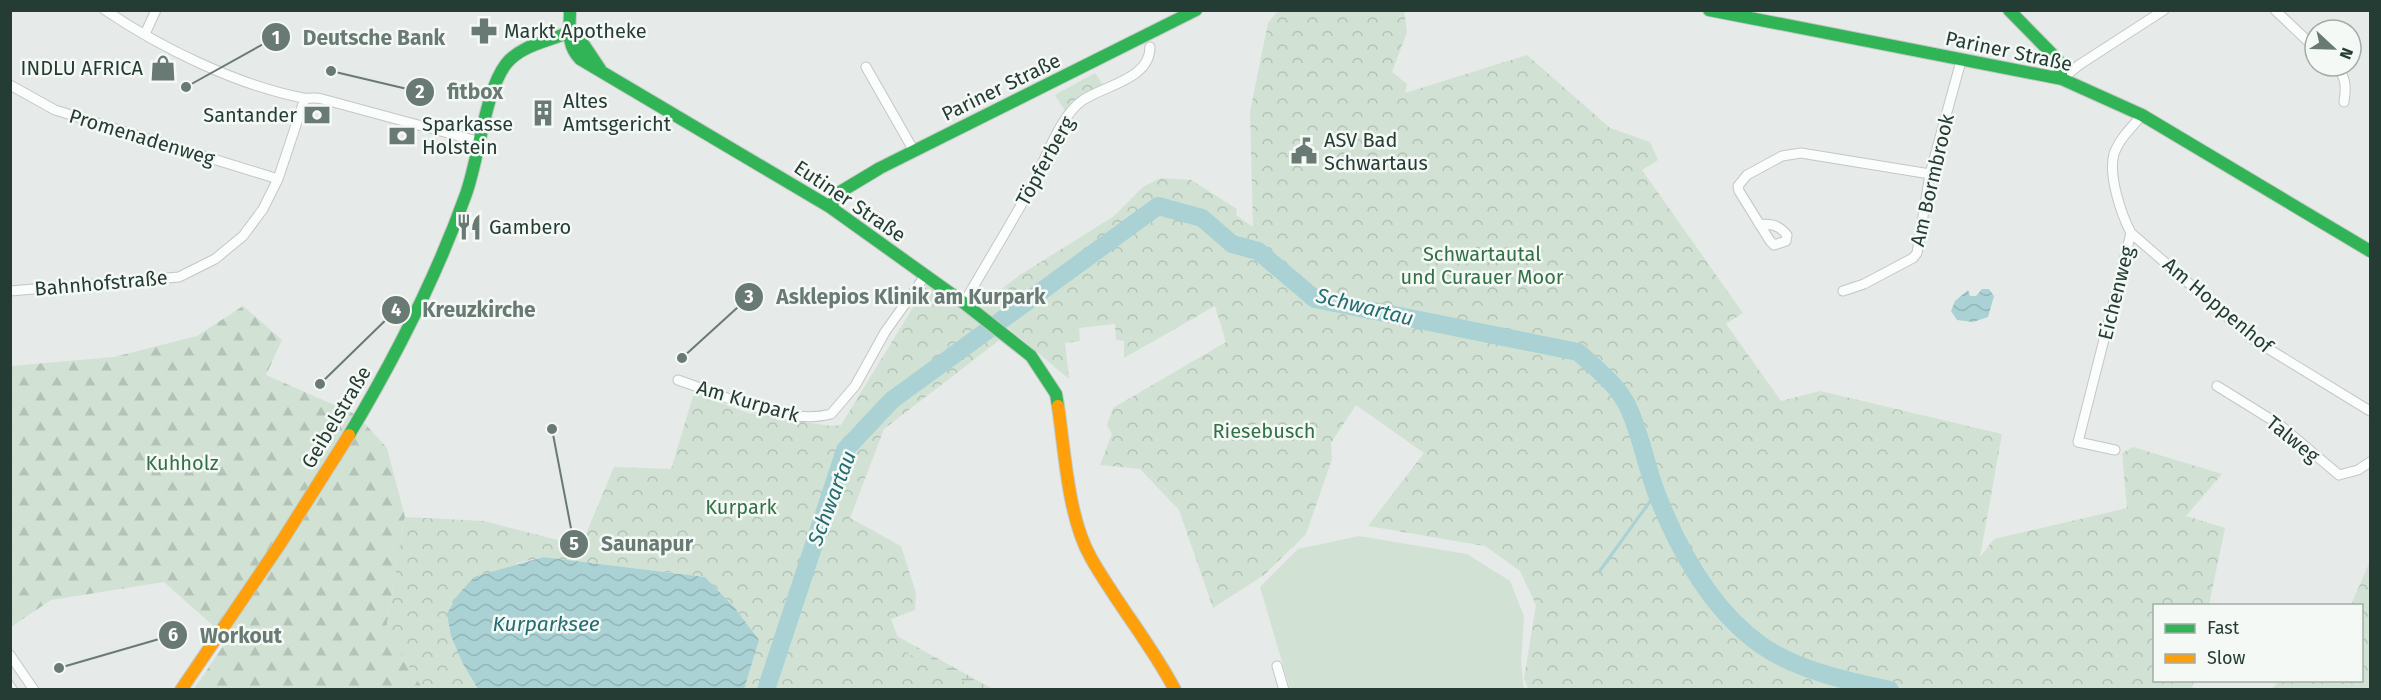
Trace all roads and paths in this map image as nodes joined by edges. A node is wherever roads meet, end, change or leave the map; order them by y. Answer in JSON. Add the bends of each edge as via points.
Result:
{"nodes":[{"id":1,"x":105,"y":10,"type":"edge"},
{"id":2,"x":156,"y":10,"type":"edge"},
{"id":3,"x":570,"y":10,"type":"edge"},
{"id":4,"x":1196,"y":10,"type":"edge"},
{"id":5,"x":1709,"y":10,"type":"edge"},
{"id":6,"x":2009,"y":10,"type":"edge"},
{"id":7,"x":2164,"y":10,"type":"edge"},
{"id":8,"x":2275,"y":10,"type":"edge"},
{"id":9,"x":570,"y":32,"type":"junction"},
{"id":10,"x":145,"y":34,"type":"junction"},
{"id":11,"x":2303,"y":37,"type":"edge"},
{"id":12,"x":1150,"y":47,"type":"dead end"},
{"id":13,"x":1961,"y":61,"type":"junction"},
{"id":14,"x":866,"y":67,"type":"dead end"},
{"id":15,"x":2343,"y":78,"type":"edge"},
{"id":16,"x":2062,"y":79,"type":"junction"},
{"id":17,"x":10,"y":85,"type":"edge"},
{"id":18,"x":305,"y":98,"type":"junction"},
{"id":19,"x":2344,"y":102,"type":"dead end"},
{"id":20,"x":2142,"y":115,"type":"junction"},
{"id":21,"x":481,"y":142,"type":"junction"},
{"id":22,"x":914,"y":151,"type":"junction"},
{"id":23,"x":1930,"y":174,"type":"junction"},
{"id":24,"x":278,"y":179,"type":"junction"},
{"id":25,"x":830,"y":207,"type":"junction"},
{"id":26,"x":1759,"y":224,"type":"dead end"},
{"id":27,"x":2131,"y":233,"type":"junction"},
{"id":28,"x":2370,"y":251,"type":"edge"},
{"id":29,"x":924,"y":276,"type":"junction"},
{"id":30,"x":10,"y":291,"type":"edge"},
{"id":31,"x":1843,"y":291,"type":"dead end"},
{"id":32,"x":964,"y":303,"type":"junction"},
{"id":33,"x":678,"y":380,"type":"dead end"},
{"id":34,"x":2217,"y":386,"type":"dead end"},
{"id":35,"x":2370,"y":411,"type":"edge"},
{"id":36,"x":2115,"y":450,"type":"dead end"},
{"id":37,"x":2370,"y":462,"type":"edge"},
{"id":38,"x":10,"y":655,"type":"edge"},
{"id":39,"x":1277,"y":666,"type":"dead end"},
{"id":40,"x":34,"y":690,"type":"edge"},
{"id":41,"x":181,"y":690,"type":"edge"},
{"id":42,"x":1175,"y":690,"type":"edge"},
{"id":43,"x":1284,"y":690,"type":"edge"}],
"edges":[{"from":1,"to":10,"type":"street"},
{"from":2,"to":10,"type":"street"},
{"from":3,"to":9,"type":"street"},
{"from":4,"to":22,"type":"street","name":"Pariner Straße"},
{"from":5,"to":13,"type":"street","name":"Pariner Straße"},
{"from":6,"to":16,"type":"street","via":[[2058,60]]},
{"from":7,"to":16,"type":"street"},
{"from":8,"to":11,"type":"street"},
{"from":9,"to":21,"type":"street","name":"Geibelstraße","via":[[522,50],[505,65]]},
{"from":9,"to":25,"type":"street","name":"Eutiner Straße","via":[[600,69]]},
{"from":10,"to":18,"type":"street","via":[[229,75]]},
{"from":12,"to":32,"type":"street","name":"Töpferberg","via":[[1144,69],[1081,101],[1067,115],[1032,186]]},
{"from":13,"to":16,"type":"street","name":"Pariner Straße"},
{"from":13,"to":23,"type":"street","name":"Am Bormbrook"},
{"from":14,"to":22,"type":"street"},
{"from":15,"to":19,"type":"street"},
{"from":16,"to":20,"type":"street","name":"Pariner Straße"},
{"from":17,"to":24,"type":"street","name":"Promenadenweg","via":[[55,110]]},
{"from":18,"to":21,"type":"street","via":[[322,99]]},
{"from":18,"to":24,"type":"street","name":"Bahnhofstraße"},
{"from":20,"to":27,"type":"street","name":"Eichenweg","via":[[2120,141],[2113,164],[2121,212]]},
{"from":20,"to":28,"type":"street","name":"Pariner Straße"},
{"from":21,"to":41,"type":"street","name":"Geibelstraße","via":[[427,288],[376,390],[344,445]]},
{"from":22,"to":25,"type":"street","name":"Pariner Straße","via":[[840,192]]},
{"from":23,"to":26,"type":"street","via":[[1801,153],[1782,156],[1747,175],[1738,186]]},
{"from":23,"to":31,"type":"street","name":"Am Bormbrook","via":[[1917,253],[1864,284]]},
{"from":24,"to":30,"type":"street","name":"Bahnhofstraße","via":[[256,222],[231,247],[178,277]]},
{"from":25,"to":29,"type":"street","name":"Eutiner Straße"},
{"from":27,"to":35,"type":"street","name":"Am Hoppenhof","via":[[2254,340]]},
{"from":27,"to":36,"type":"street","name":"Eichenweg","via":[[2078,442]]},
{"from":29,"to":32,"type":"street","name":"Eutiner Straße"},
{"from":29,"to":33,"type":"street","name":"Am Kurpark","via":[[885,332],[855,386],[831,414],[803,418],[745,404]]},
{"from":32,"to":42,"type":"street","name":"Eutiner Straße","via":[[1031,356],[1056,394],[1075,514],[1090,556],[1156,654]]},
{"from":34,"to":37,"type":"street","name":"Talweg","via":[[2280,425],[2339,475]]},
{"from":38,"to":40,"type":"street"},
{"from":39,"to":43,"type":"street"}]}
